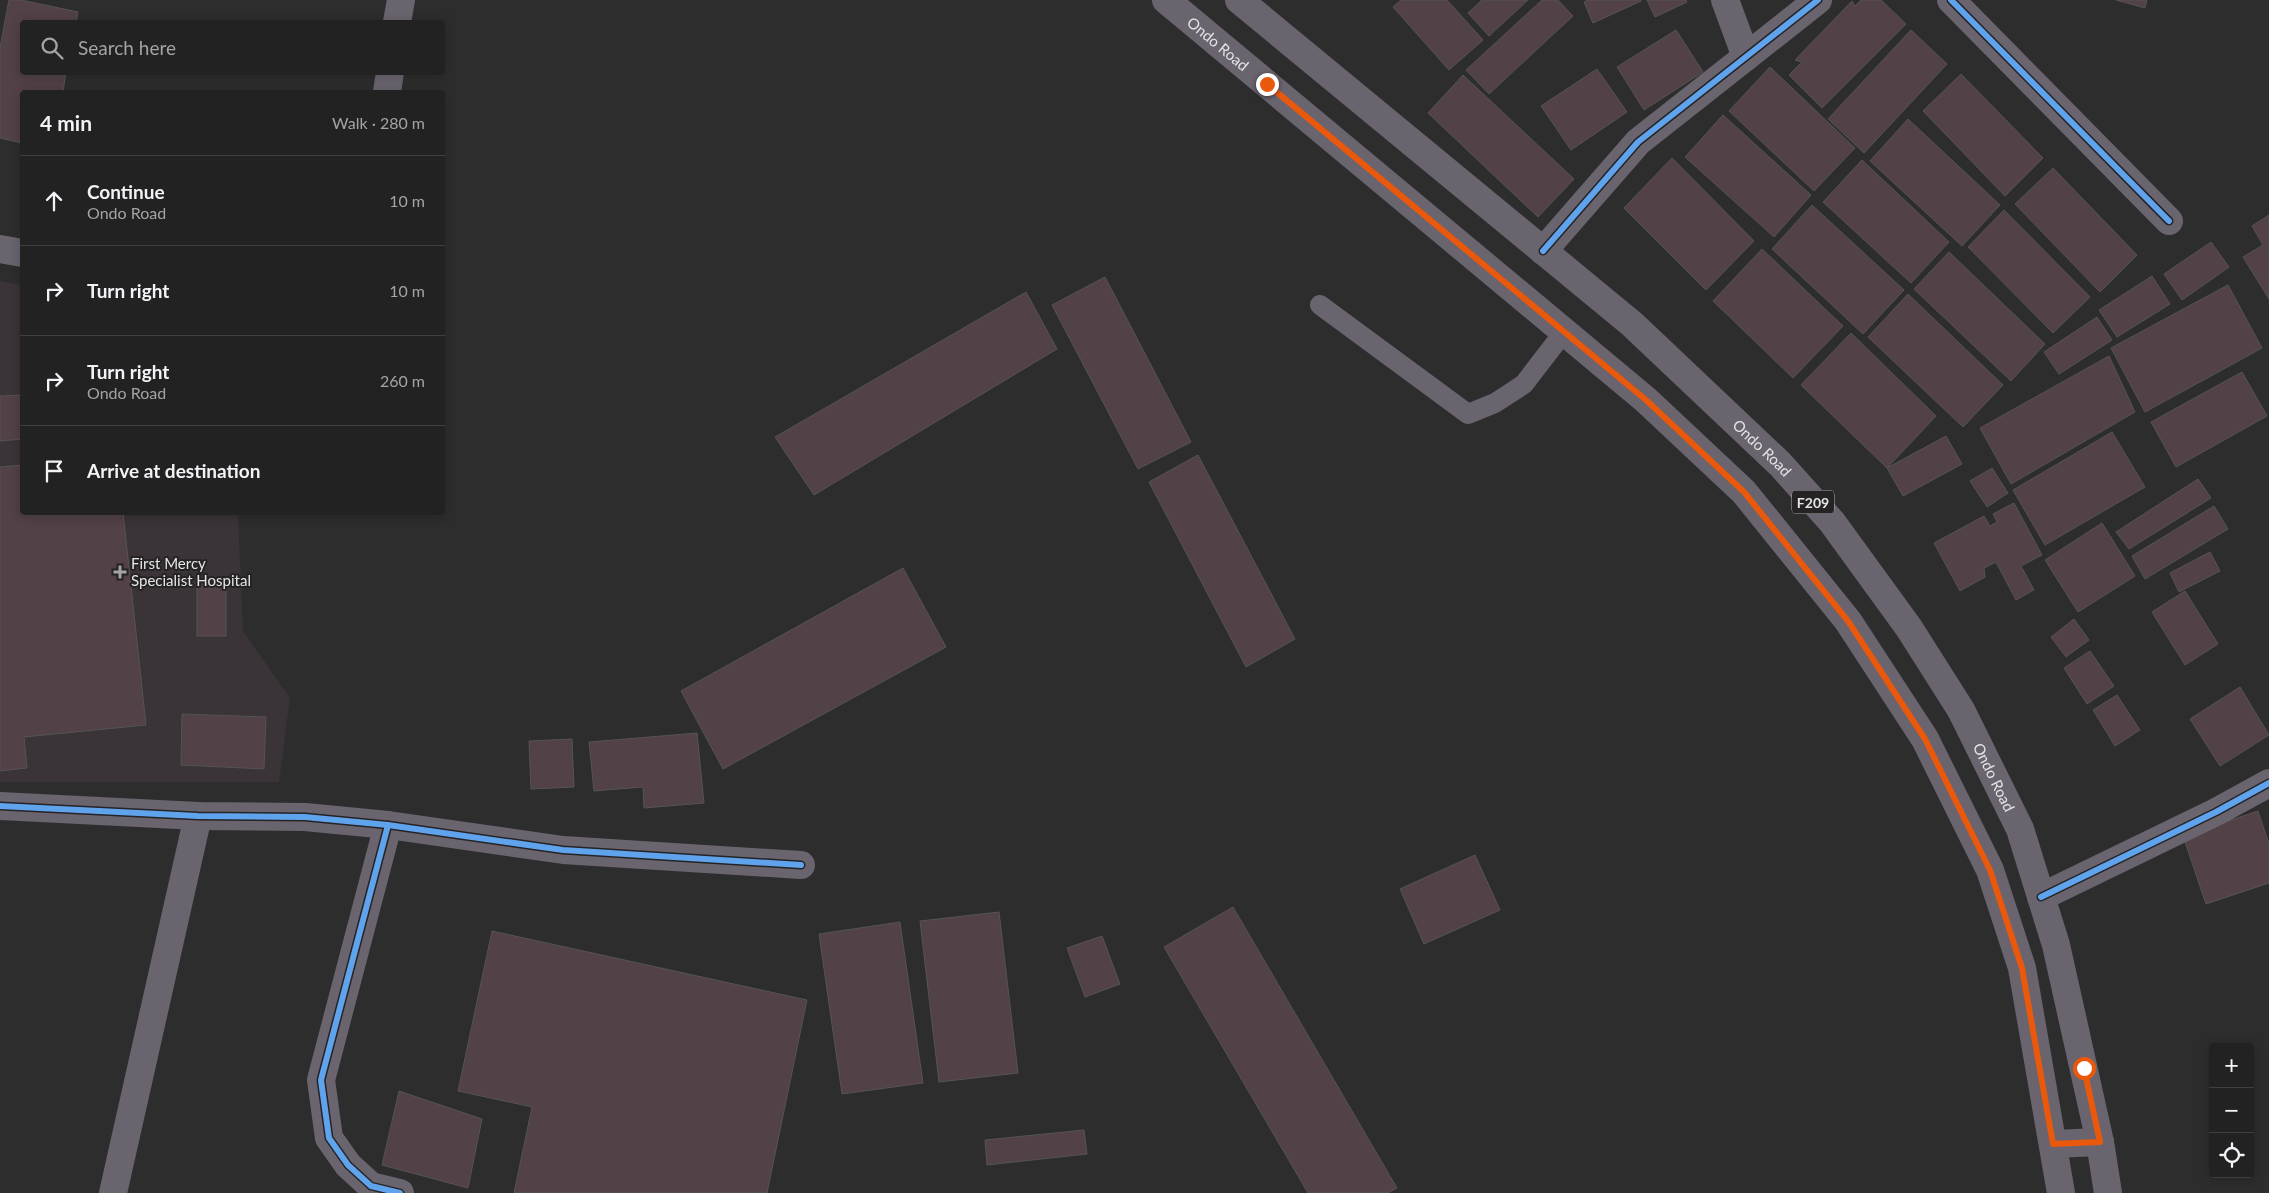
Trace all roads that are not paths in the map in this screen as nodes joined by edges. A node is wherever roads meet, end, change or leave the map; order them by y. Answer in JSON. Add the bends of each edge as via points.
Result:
{"nodes":[{"id":1,"x":401,"y":0,"type":"edge"},
{"id":2,"x":1166,"y":0,"type":"edge"},
{"id":3,"x":1239,"y":0,"type":"edge"},
{"id":4,"x":1725,"y":0,"type":"edge"},
{"id":5,"x":1818,"y":0,"type":"edge"},
{"id":6,"x":1951,"y":0,"type":"edge"},
{"id":7,"x":398,"y":20,"type":"edge"},
{"id":8,"x":1746,"y":57,"type":"junction"},
{"id":9,"x":390,"y":75,"type":"edge"},
{"id":10,"x":387,"y":90,"type":"edge"},
{"id":11,"x":2169,"y":221,"type":"dead end"},
{"id":12,"x":0,"y":249,"type":"edge"},
{"id":13,"x":1543,"y":251,"type":"junction"},
{"id":14,"x":20,"y":253,"type":"edge"},
{"id":15,"x":1320,"y":305,"type":"dead end"},
{"id":16,"x":1564,"y":332,"type":"junction"},
{"id":17,"x":2269,"y":783,"type":"edge"},
{"id":18,"x":0,"y":806,"type":"edge"},
{"id":19,"x":198,"y":816,"type":"junction"},
{"id":20,"x":388,"y":825,"type":"junction"},
{"id":21,"x":801,"y":865,"type":"dead end"},
{"id":22,"x":2041,"y":897,"type":"junction"},
{"id":23,"x":2100,"y":1142,"type":"junction"},
{"id":24,"x":2053,"y":1144,"type":"junction"},
{"id":25,"x":113,"y":1193,"type":"edge"},
{"id":26,"x":400,"y":1193,"type":"edge"},
{"id":27,"x":2061,"y":1193,"type":"edge"},
{"id":28,"x":2108,"y":1193,"type":"edge"}],
"edges":[{"from":1,"to":7,"type":"main road"},
{"from":2,"to":16,"type":"main road","name":"Ondo Road"},
{"from":3,"to":13,"type":"main road","name":"Ondo Road","number":"F209"},
{"from":4,"to":8,"type":"main road"},
{"from":5,"to":8,"type":"main road"},
{"from":6,"to":11,"type":"main road"},
{"from":8,"to":13,"type":"main road","via":[[1638,142]]},
{"from":9,"to":10,"type":"main road"},
{"from":12,"to":14,"type":"main road"},
{"from":13,"to":22,"type":"main road","name":"Ondo Road","number":"F209","via":[[1646,337],[1780,464],[1832,522],[1909,628],[1961,710],[2020,829]]},
{"from":15,"to":16,"type":"lane","via":[[1468,414],[1495,403],[1524,384]]},
{"from":16,"to":24,"type":"main road","name":"Ondo Road","via":[[1646,400],[1744,492],[1848,621],[1925,739],[1990,870],[2022,968]]},
{"from":17,"to":22,"type":"main road"},
{"from":18,"to":19,"type":"main road"},
{"from":19,"to":20,"type":"main road","via":[[305,817]]},
{"from":19,"to":25,"type":"main road"},
{"from":20,"to":21,"type":"main road","via":[[562,850]]},
{"from":20,"to":26,"type":"main road","via":[[321,1080],[329,1138],[348,1165],[371,1186]]},
{"from":22,"to":23,"type":"main road","name":"Ondo Road","number":"F209","via":[[2056,945]]},
{"from":23,"to":24,"type":"main road"},
{"from":23,"to":28,"type":"main road","name":"Ondo Road","number":"F209"},
{"from":24,"to":27,"type":"main road","name":"Ondo Road"}]}
